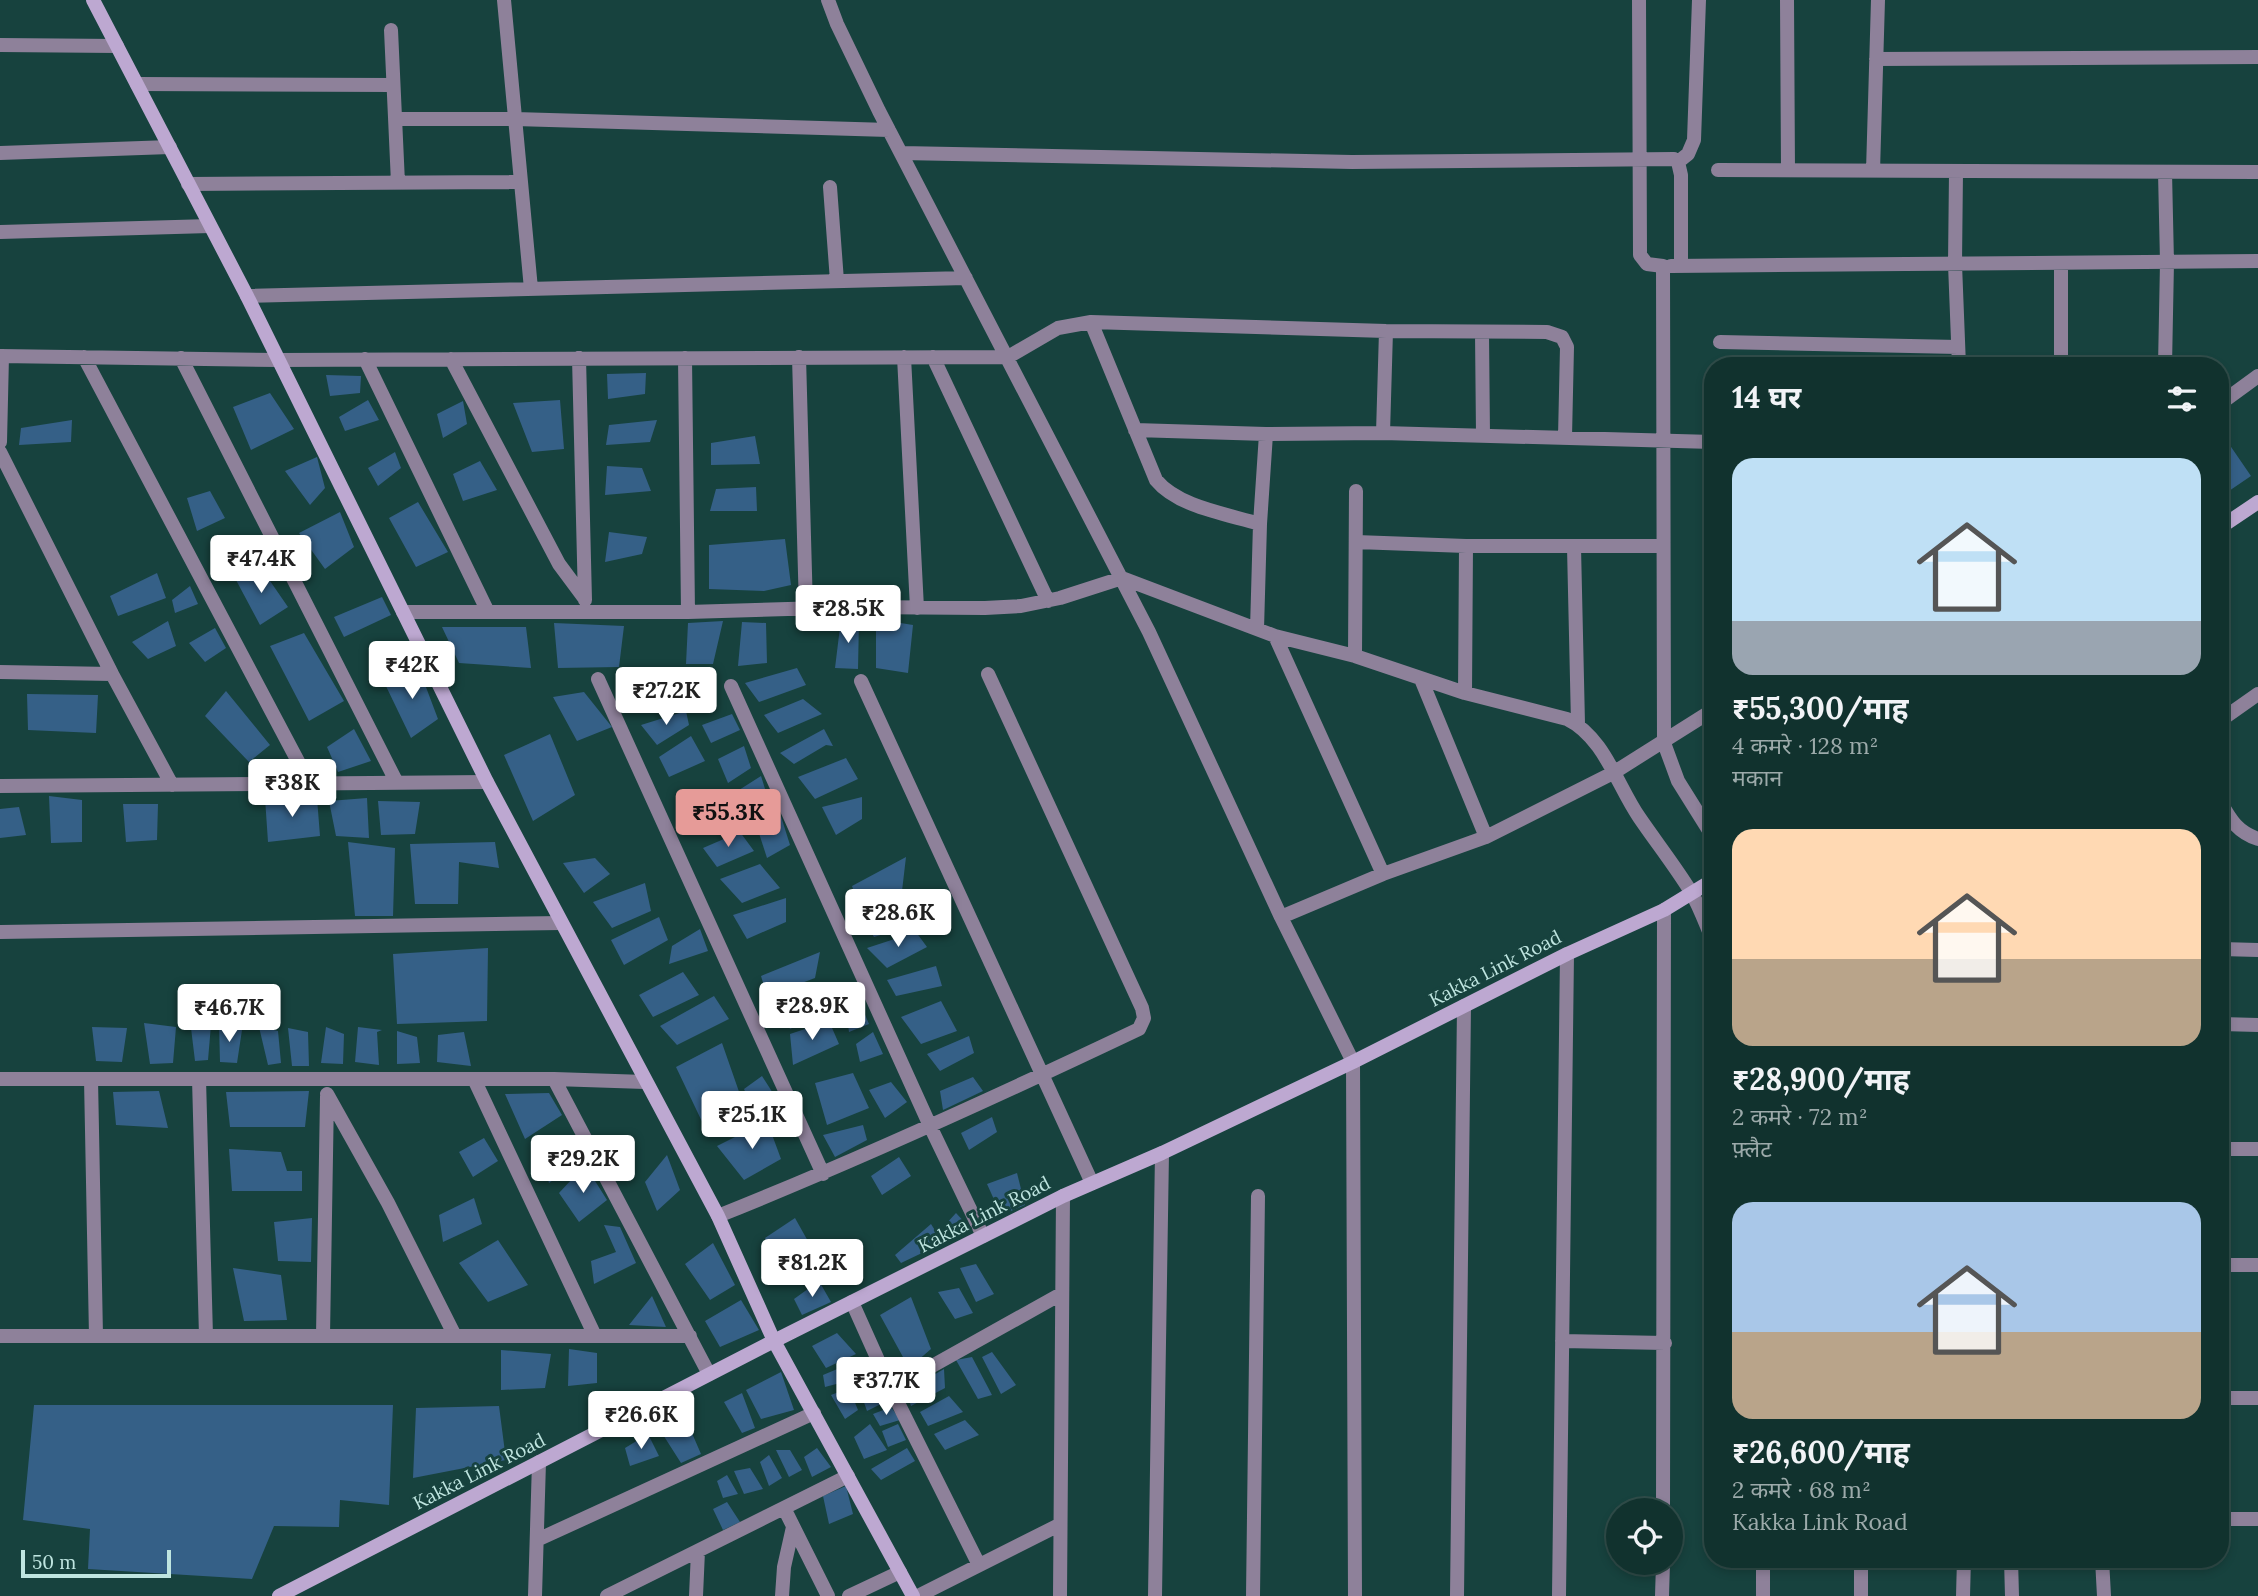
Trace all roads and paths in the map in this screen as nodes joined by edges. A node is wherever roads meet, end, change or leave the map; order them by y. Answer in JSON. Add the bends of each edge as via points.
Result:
{"nodes":[{"id":1,"x":93,"y":0,"type":"edge"},
{"id":2,"x":504,"y":0,"type":"edge"},
{"id":3,"x":828,"y":0,"type":"edge"},
{"id":4,"x":1639,"y":0,"type":"edge"},
{"id":5,"x":1699,"y":0,"type":"edge"},
{"id":6,"x":1787,"y":0,"type":"edge"},
{"id":7,"x":1878,"y":0,"type":"edge"},
{"id":8,"x":391,"y":30,"type":"dead end"},
{"id":9,"x":0,"y":46,"type":"edge"},
{"id":10,"x":117,"y":46,"type":"junction"},
{"id":11,"x":2258,"y":57,"type":"edge"},
{"id":12,"x":1876,"y":59,"type":"junction"},
{"id":13,"x":137,"y":84,"type":"junction"},
{"id":14,"x":393,"y":85,"type":"junction"},
{"id":15,"x":395,"y":119,"type":"junction"},
{"id":16,"x":515,"y":119,"type":"junction"},
{"id":17,"x":889,"y":130,"type":"junction"},
{"id":18,"x":170,"y":148,"type":"junction"},
{"id":19,"x":0,"y":153,"type":"edge"},
{"id":20,"x":901,"y":153,"type":"junction"},
{"id":21,"x":1638,"y":160,"type":"junction"},
{"id":22,"x":1678,"y":162,"type":"junction"},
{"id":23,"x":1718,"y":170,"type":"dead end"},
{"id":24,"x":1788,"y":170,"type":"junction"},
{"id":25,"x":1873,"y":171,"type":"junction"},
{"id":26,"x":1956,"y":172,"type":"junction"},
{"id":27,"x":2165,"y":172,"type":"junction"},
{"id":28,"x":2258,"y":172,"type":"edge"},
{"id":29,"x":521,"y":182,"type":"junction"},
{"id":30,"x":398,"y":183,"type":"junction"},
{"id":31,"x":188,"y":184,"type":"junction"},
{"id":32,"x":831,"y":187,"type":"dead end"},
{"id":33,"x":210,"y":226,"type":"junction"},
{"id":34,"x":0,"y":232,"type":"edge"},
{"id":35,"x":2258,"y":261,"type":"edge"},
{"id":36,"x":2167,"y":262,"type":"junction"},
{"id":37,"x":1955,"y":264,"type":"junction"},
{"id":38,"x":2062,"y":264,"type":"junction"},
{"id":39,"x":1663,"y":266,"type":"junction"},
{"id":40,"x":1681,"y":266,"type":"junction"},
{"id":41,"x":966,"y":278,"type":"junction"},
{"id":42,"x":837,"y":281,"type":"junction"},
{"id":43,"x":531,"y":289,"type":"junction"},
{"id":44,"x":247,"y":296,"type":"junction"},
{"id":45,"x":1091,"y":322,"type":"junction"},
{"id":46,"x":1386,"y":331,"type":"junction"},
{"id":47,"x":1482,"y":333,"type":"junction"},
{"id":48,"x":1720,"y":342,"type":"dead end"},
{"id":49,"x":1958,"y":347,"type":"junction"},
{"id":50,"x":1,"y":356,"type":"edge"},
{"id":51,"x":83,"y":357,"type":"junction"},
{"id":52,"x":799,"y":357,"type":"junction"},
{"id":53,"x":904,"y":357,"type":"junction"},
{"id":54,"x":933,"y":357,"type":"junction"},
{"id":55,"x":1008,"y":357,"type":"junction"},
{"id":56,"x":1959,"y":357,"type":"edge"},
{"id":57,"x":2061,"y":357,"type":"edge"},
{"id":58,"x":2165,"y":357,"type":"edge"},
{"id":59,"x":181,"y":358,"type":"junction"},
{"id":60,"x":579,"y":358,"type":"junction"},
{"id":61,"x":685,"y":358,"type":"junction"},
{"id":62,"x":365,"y":359,"type":"junction"},
{"id":63,"x":451,"y":359,"type":"junction"},
{"id":64,"x":278,"y":360,"type":"junction"},
{"id":65,"x":2258,"y":376,"type":"edge"},
{"id":66,"x":2229,"y":397,"type":"edge"},
{"id":67,"x":1135,"y":430,"type":"junction"},
{"id":68,"x":1383,"y":433,"type":"junction"},
{"id":69,"x":1266,"y":435,"type":"junction"},
{"id":70,"x":1482,"y":435,"type":"junction"},
{"id":71,"x":1564,"y":437,"type":"junction"},
{"id":72,"x":1662,"y":439,"type":"junction"},
{"id":73,"x":1704,"y":441,"type":"edge"},
{"id":74,"x":0,"y":442,"type":"edge"},
{"id":75,"x":0,"y":452,"type":"edge"},
{"id":76,"x":1356,"y":491,"type":"dead end"},
{"id":77,"x":2258,"y":502,"type":"edge"},
{"id":78,"x":2229,"y":522,"type":"edge"},
{"id":79,"x":1259,"y":524,"type":"junction"},
{"id":80,"x":1356,"y":542,"type":"junction"},
{"id":81,"x":1466,"y":546,"type":"junction"},
{"id":82,"x":1664,"y":546,"type":"junction"},
{"id":83,"x":1574,"y":547,"type":"junction"},
{"id":84,"x":1122,"y":578,"type":"junction"},
{"id":85,"x":1048,"y":601,"type":"junction"},
{"id":86,"x":585,"y":606,"type":"junction"},
{"id":87,"x":917,"y":608,"type":"junction"},
{"id":88,"x":806,"y":609,"type":"junction"},
{"id":89,"x":403,"y":612,"type":"junction"},
{"id":90,"x":488,"y":612,"type":"junction"},
{"id":91,"x":688,"y":612,"type":"junction"},
{"id":92,"x":1257,"y":629,"type":"junction"},
{"id":93,"x":1275,"y":636,"type":"junction"},
{"id":94,"x":1355,"y":656,"type":"junction"},
{"id":95,"x":0,"y":672,"type":"edge"},
{"id":96,"x":112,"y":674,"type":"junction"},
{"id":97,"x":988,"y":674,"type":"dead end"},
{"id":98,"x":598,"y":680,"type":"dead end"},
{"id":99,"x":1421,"y":680,"type":"junction"},
{"id":100,"x":861,"y":681,"type":"dead end"},
{"id":101,"x":731,"y":687,"type":"dead end"},
{"id":102,"x":1465,"y":693,"type":"junction"},
{"id":103,"x":2258,"y":694,"type":"edge"},
{"id":104,"x":2229,"y":714,"type":"edge"},
{"id":105,"x":1704,"y":716,"type":"edge"},
{"id":106,"x":1578,"y":724,"type":"junction"},
{"id":107,"x":1664,"y":743,"type":"junction"},
{"id":108,"x":1614,"y":773,"type":"junction"},
{"id":109,"x":487,"y":782,"type":"junction"},
{"id":110,"x":397,"y":783,"type":"junction"},
{"id":111,"x":310,"y":784,"type":"junction"},
{"id":112,"x":172,"y":785,"type":"junction"},
{"id":113,"x":0,"y":786,"type":"edge"},
{"id":114,"x":2229,"y":818,"type":"edge"},
{"id":115,"x":1704,"y":823,"type":"edge"},
{"id":116,"x":1486,"y":837,"type":"junction"},
{"id":117,"x":2258,"y":839,"type":"edge"},
{"id":118,"x":1383,"y":874,"type":"junction"},
{"id":119,"x":1704,"y":886,"type":"edge"},
{"id":120,"x":1692,"y":894,"type":"junction"},
{"id":121,"x":1664,"y":910,"type":"junction"},
{"id":122,"x":1281,"y":918,"type":"junction"},
{"id":123,"x":1704,"y":921,"type":"edge"},
{"id":124,"x":561,"y":923,"type":"junction"},
{"id":125,"x":0,"y":932,"type":"edge"},
{"id":126,"x":2229,"y":949,"type":"edge"},
{"id":127,"x":2258,"y":950,"type":"edge"},
{"id":128,"x":1567,"y":954,"type":"junction"},
{"id":129,"x":1464,"y":1006,"type":"junction"},
{"id":130,"x":2229,"y":1024,"type":"edge"},
{"id":131,"x":2258,"y":1025,"type":"edge"},
{"id":132,"x":1353,"y":1062,"type":"junction"},
{"id":133,"x":1042,"y":1075,"type":"junction"},
{"id":134,"x":0,"y":1079,"type":"edge"},
{"id":135,"x":91,"y":1079,"type":"junction"},
{"id":136,"x":200,"y":1079,"type":"junction"},
{"id":137,"x":474,"y":1079,"type":"junction"},
{"id":138,"x":554,"y":1079,"type":"junction"},
{"id":139,"x":645,"y":1082,"type":"junction"},
{"id":140,"x":326,"y":1087,"type":"junction"},
{"id":141,"x":931,"y":1128,"type":"junction"},
{"id":142,"x":2229,"y":1149,"type":"edge"},
{"id":143,"x":2258,"y":1149,"type":"edge"},
{"id":144,"x":1162,"y":1153,"type":"junction"},
{"id":145,"x":823,"y":1174,"type":"junction"},
{"id":146,"x":1092,"y":1183,"type":"junction"},
{"id":147,"x":1063,"y":1196,"type":"junction"},
{"id":148,"x":1258,"y":1196,"type":"dead end"},
{"id":149,"x":718,"y":1216,"type":"junction"},
{"id":150,"x":983,"y":1236,"type":"junction"},
{"id":151,"x":2229,"y":1265,"type":"edge"},
{"id":152,"x":2258,"y":1265,"type":"edge"},
{"id":153,"x":1061,"y":1294,"type":"junction"},
{"id":154,"x":852,"y":1302,"type":"junction"},
{"id":155,"x":0,"y":1336,"type":"edge"},
{"id":156,"x":96,"y":1336,"type":"junction"},
{"id":157,"x":206,"y":1336,"type":"junction"},
{"id":158,"x":324,"y":1336,"type":"junction"},
{"id":159,"x":455,"y":1336,"type":"junction"},
{"id":160,"x":595,"y":1336,"type":"junction"},
{"id":161,"x":690,"y":1336,"type":"junction"},
{"id":162,"x":774,"y":1341,"type":"junction"},
{"id":163,"x":1562,"y":1341,"type":"junction"},
{"id":164,"x":1665,"y":1343,"type":"junction"},
{"id":165,"x":709,"y":1374,"type":"junction"},
{"id":166,"x":891,"y":1389,"type":"junction"},
{"id":167,"x":2229,"y":1398,"type":"edge"},
{"id":168,"x":2258,"y":1398,"type":"edge"},
{"id":169,"x":814,"y":1413,"type":"junction"},
{"id":170,"x":539,"y":1462,"type":"junction"},
{"id":171,"x":848,"y":1476,"type":"junction"},
{"id":172,"x":1663,"y":1498,"type":"edge"},
{"id":173,"x":784,"y":1508,"type":"junction"},
{"id":174,"x":2229,"y":1519,"type":"edge"},
{"id":175,"x":2258,"y":1520,"type":"edge"},
{"id":176,"x":1059,"y":1525,"type":"junction"},
{"id":177,"x":793,"y":1527,"type":"junction"},
{"id":178,"x":537,"y":1540,"type":"junction"},
{"id":179,"x":698,"y":1551,"type":"junction"},
{"id":180,"x":979,"y":1565,"type":"junction"},
{"id":181,"x":1763,"y":1568,"type":"edge"},
{"id":182,"x":1861,"y":1568,"type":"edge"},
{"id":183,"x":1964,"y":1568,"type":"edge"},
{"id":184,"x":2011,"y":1568,"type":"edge"},
{"id":185,"x":2102,"y":1568,"type":"edge"},
{"id":186,"x":900,"y":1572,"type":"junction"},
{"id":187,"x":1663,"y":1575,"type":"edge"},
{"id":188,"x":611,"y":1595,"type":"edge"},
{"id":189,"x":279,"y":1596,"type":"edge"},
{"id":190,"x":535,"y":1596,"type":"edge"},
{"id":191,"x":696,"y":1596,"type":"edge"},
{"id":192,"x":782,"y":1596,"type":"edge"},
{"id":193,"x":828,"y":1596,"type":"edge"},
{"id":194,"x":849,"y":1596,"type":"edge"},
{"id":195,"x":913,"y":1596,"type":"edge"},
{"id":196,"x":918,"y":1596,"type":"edge"},
{"id":197,"x":1060,"y":1596,"type":"edge"},
{"id":198,"x":1155,"y":1596,"type":"edge"},
{"id":199,"x":1253,"y":1596,"type":"edge"},
{"id":200,"x":1355,"y":1596,"type":"edge"},
{"id":201,"x":1457,"y":1596,"type":"edge"},
{"id":202,"x":1559,"y":1596,"type":"edge"},
{"id":203,"x":1662,"y":1596,"type":"edge"},
{"id":204,"x":1763,"y":1596,"type":"edge"},
{"id":205,"x":1861,"y":1596,"type":"edge"},
{"id":206,"x":1963,"y":1596,"type":"edge"},
{"id":207,"x":2012,"y":1596,"type":"edge"},
{"id":208,"x":2104,"y":1596,"type":"edge"}],
"edges":[{"from":1,"to":10,"type":"street"},
{"from":2,"to":16,"type":"street"},
{"from":3,"to":17,"type":"street"},
{"from":4,"to":21,"type":"street"},
{"from":5,"to":22,"type":"street","via":[[1694,140]]},
{"from":6,"to":24,"type":"street"},
{"from":7,"to":12,"type":"street"},
{"from":8,"to":14,"type":"street"},
{"from":9,"to":10,"type":"street"},
{"from":10,"to":13,"type":"street"},
{"from":11,"to":12,"type":"street"},
{"from":12,"to":25,"type":"street"},
{"from":13,"to":14,"type":"street"},
{"from":13,"to":18,"type":"street"},
{"from":14,"to":15,"type":"street"},
{"from":15,"to":16,"type":"street"},
{"from":15,"to":30,"type":"street"},
{"from":16,"to":17,"type":"street"},
{"from":16,"to":29,"type":"street"},
{"from":17,"to":20,"type":"street"},
{"from":18,"to":19,"type":"street"},
{"from":18,"to":31,"type":"street"},
{"from":20,"to":21,"type":"street","via":[[1352,162]]},
{"from":20,"to":41,"type":"street"},
{"from":21,"to":22,"type":"street"},
{"from":21,"to":39,"type":"street","via":[[1640,255],[1647,264]]},
{"from":22,"to":40,"type":"street"},
{"from":23,"to":24,"type":"street"},
{"from":24,"to":25,"type":"street"},
{"from":25,"to":26,"type":"street"},
{"from":26,"to":27,"type":"street"},
{"from":26,"to":37,"type":"street"},
{"from":27,"to":28,"type":"street"},
{"from":27,"to":36,"type":"street"},
{"from":29,"to":30,"type":"street"},
{"from":29,"to":43,"type":"street"},
{"from":30,"to":31,"type":"street"},
{"from":31,"to":33,"type":"street"},
{"from":32,"to":42,"type":"street"},
{"from":33,"to":34,"type":"street"},
{"from":33,"to":44,"type":"street"},
{"from":35,"to":36,"type":"street"},
{"from":36,"to":38,"type":"street"},
{"from":36,"to":58,"type":"street"},
{"from":37,"to":38,"type":"street"},
{"from":37,"to":40,"type":"street"},
{"from":37,"to":49,"type":"street"},
{"from":38,"to":57,"type":"street"},
{"from":39,"to":40,"type":"street"},
{"from":39,"to":72,"type":"street"},
{"from":41,"to":42,"type":"street"},
{"from":41,"to":55,"type":"street"},
{"from":42,"to":43,"type":"street"},
{"from":43,"to":44,"type":"street"},
{"from":44,"to":64,"type":"street"},
{"from":45,"to":46,"type":"street"},
{"from":45,"to":55,"type":"street","via":[[1058,328]]},
{"from":45,"to":67,"type":"street"},
{"from":46,"to":47,"type":"street"},
{"from":46,"to":68,"type":"street"},
{"from":47,"to":70,"type":"street"},
{"from":47,"to":71,"type":"street","via":[[1547,332],[1566,341]]},
{"from":48,"to":49,"type":"street"},
{"from":49,"to":56,"type":"street"},
{"from":50,"to":51,"type":"street"},
{"from":50,"to":74,"type":"street"},
{"from":51,"to":59,"type":"street"},
{"from":51,"to":111,"type":"street"},
{"from":52,"to":53,"type":"street"},
{"from":52,"to":61,"type":"street"},
{"from":52,"to":88,"type":"street"},
{"from":53,"to":54,"type":"street"},
{"from":53,"to":87,"type":"street"},
{"from":54,"to":55,"type":"street"},
{"from":54,"to":85,"type":"street"},
{"from":55,"to":84,"type":"street"},
{"from":59,"to":64,"type":"street"},
{"from":59,"to":110,"type":"street"},
{"from":60,"to":61,"type":"street"},
{"from":60,"to":63,"type":"street"},
{"from":60,"to":86,"type":"street"},
{"from":61,"to":91,"type":"street"},
{"from":62,"to":63,"type":"street"},
{"from":62,"to":64,"type":"street"},
{"from":62,"to":90,"type":"street"},
{"from":63,"to":86,"type":"street"},
{"from":64,"to":89,"type":"street"},
{"from":65,"to":66,"type":"street"},
{"from":67,"to":69,"type":"street"},
{"from":67,"to":79,"type":"street","via":[[1165,491]]},
{"from":68,"to":69,"type":"street"},
{"from":68,"to":70,"type":"street"},
{"from":69,"to":79,"type":"street"},
{"from":70,"to":71,"type":"street"},
{"from":71,"to":72,"type":"street"},
{"from":72,"to":73,"type":"street"},
{"from":72,"to":82,"type":"street"},
{"from":75,"to":96,"type":"street"},
{"from":76,"to":80,"type":"street"},
{"from":77,"to":78,"type":"street"},
{"from":79,"to":92,"type":"street"},
{"from":80,"to":81,"type":"street"},
{"from":80,"to":94,"type":"street"},
{"from":81,"to":83,"type":"street"},
{"from":81,"to":102,"type":"street"},
{"from":82,"to":83,"type":"street"},
{"from":82,"to":107,"type":"street"},
{"from":83,"to":106,"type":"street"},
{"from":84,"to":85,"type":"street"},
{"from":84,"to":92,"type":"street"},
{"from":84,"to":122,"type":"street"},
{"from":85,"to":87,"type":"street","via":[[985,608]]},
{"from":86,"to":90,"type":"street"},
{"from":86,"to":91,"type":"street"},
{"from":87,"to":88,"type":"street"},
{"from":88,"to":91,"type":"street"},
{"from":89,"to":90,"type":"street"},
{"from":89,"to":109,"type":"street"},
{"from":92,"to":93,"type":"street"},
{"from":93,"to":94,"type":"street"},
{"from":93,"to":118,"type":"street"},
{"from":94,"to":99,"type":"street"},
{"from":95,"to":96,"type":"street"},
{"from":96,"to":112,"type":"street"},
{"from":97,"to":133,"type":"street","via":[[1144,1013],[1139,1029]]},
{"from":98,"to":145,"type":"street"},
{"from":99,"to":102,"type":"street"},
{"from":99,"to":116,"type":"street"},
{"from":100,"to":133,"type":"street"},
{"from":101,"to":141,"type":"street"},
{"from":102,"to":106,"type":"street"},
{"from":103,"to":104,"type":"street"},
{"from":105,"to":107,"type":"street"},
{"from":106,"to":108,"type":"street"},
{"from":107,"to":108,"type":"street"},
{"from":107,"to":115,"type":"street","via":[[1678,781]]},
{"from":108,"to":116,"type":"street"},
{"from":108,"to":120,"type":"street"},
{"from":109,"to":110,"type":"street"},
{"from":109,"to":124,"type":"street"},
{"from":110,"to":111,"type":"street"},
{"from":111,"to":112,"type":"street"},
{"from":112,"to":113,"type":"street"},
{"from":114,"to":117,"type":"street","via":[[2243,833]]},
{"from":116,"to":118,"type":"street"},
{"from":118,"to":122,"type":"street"},
{"from":119,"to":120,"type":"street","name":"Kakka Link Road"},
{"from":120,"to":121,"type":"street","name":"Kakka Link Road"},
{"from":120,"to":123,"type":"street"},
{"from":121,"to":128,"type":"street","name":"Kakka Link Road"},
{"from":121,"to":164,"type":"street"},
{"from":122,"to":132,"type":"street"},
{"from":124,"to":125,"type":"street"},
{"from":124,"to":139,"type":"street"},
{"from":126,"to":127,"type":"street"},
{"from":128,"to":129,"type":"street","name":"Kakka Link Road"},
{"from":128,"to":163,"type":"street"},
{"from":129,"to":132,"type":"street","name":"Kakka Link Road"},
{"from":129,"to":201,"type":"street"},
{"from":130,"to":131,"type":"street"},
{"from":132,"to":144,"type":"street","name":"Kakka Link Road"},
{"from":132,"to":200,"type":"street"},
{"from":133,"to":141,"type":"street"},
{"from":133,"to":146,"type":"street"},
{"from":134,"to":135,"type":"street"},
{"from":135,"to":136,"type":"street"},
{"from":135,"to":156,"type":"street"},
{"from":136,"to":140,"type":"street"},
{"from":136,"to":157,"type":"street"},
{"from":137,"to":138,"type":"street"},
{"from":137,"to":140,"type":"street"},
{"from":137,"to":160,"type":"street"},
{"from":138,"to":139,"type":"street"},
{"from":138,"to":161,"type":"street"},
{"from":139,"to":149,"type":"street"},
{"from":140,"to":158,"type":"street"},
{"from":140,"to":159,"type":"street"},
{"from":141,"to":145,"type":"street"},
{"from":141,"to":150,"type":"street"},
{"from":142,"to":143,"type":"street"},
{"from":144,"to":146,"type":"street","name":"Kakka Link Road"},
{"from":144,"to":198,"type":"street"},
{"from":145,"to":149,"type":"street"},
{"from":146,"to":147,"type":"street","name":"Kakka Link Road"},
{"from":147,"to":150,"type":"street","name":"Kakka Link Road"},
{"from":147,"to":153,"type":"street"},
{"from":148,"to":199,"type":"street"},
{"from":149,"to":162,"type":"street"},
{"from":150,"to":154,"type":"street","name":"Kakka Link Road"},
{"from":151,"to":152,"type":"street"},
{"from":153,"to":166,"type":"street"},
{"from":153,"to":176,"type":"street"},
{"from":154,"to":162,"type":"street","name":"Kakka Link Road"},
{"from":154,"to":166,"type":"street"},
{"from":155,"to":156,"type":"street"},
{"from":156,"to":157,"type":"street"},
{"from":157,"to":158,"type":"street"},
{"from":158,"to":159,"type":"street"},
{"from":159,"to":160,"type":"street"},
{"from":160,"to":161,"type":"street"},
{"from":161,"to":165,"type":"street"},
{"from":162,"to":165,"type":"street","name":"Kakka Link Road"},
{"from":162,"to":169,"type":"street"},
{"from":163,"to":164,"type":"street"},
{"from":163,"to":202,"type":"street"},
{"from":164,"to":172,"type":"street"},
{"from":165,"to":170,"type":"street","name":"Kakka Link Road"},
{"from":166,"to":180,"type":"street"},
{"from":167,"to":168,"type":"street"},
{"from":169,"to":171,"type":"street"},
{"from":169,"to":178,"type":"street"},
{"from":170,"to":178,"type":"street"},
{"from":170,"to":189,"type":"street","name":"Kakka Link Road"},
{"from":171,"to":173,"type":"street"},
{"from":171,"to":186,"type":"street"},
{"from":173,"to":177,"type":"street"},
{"from":173,"to":179,"type":"street"},
{"from":174,"to":175,"type":"street"},
{"from":176,"to":180,"type":"street"},
{"from":176,"to":197,"type":"street"},
{"from":177,"to":192,"type":"street"},
{"from":177,"to":193,"type":"street"},
{"from":178,"to":190,"type":"street"},
{"from":179,"to":188,"type":"street"},
{"from":179,"to":191,"type":"street"},
{"from":180,"to":196,"type":"street"},
{"from":181,"to":204,"type":"street"},
{"from":182,"to":205,"type":"street"},
{"from":183,"to":206,"type":"street"},
{"from":184,"to":207,"type":"street"},
{"from":185,"to":208,"type":"street"},
{"from":186,"to":194,"type":"street"},
{"from":186,"to":195,"type":"street"},
{"from":187,"to":203,"type":"street"}]}
